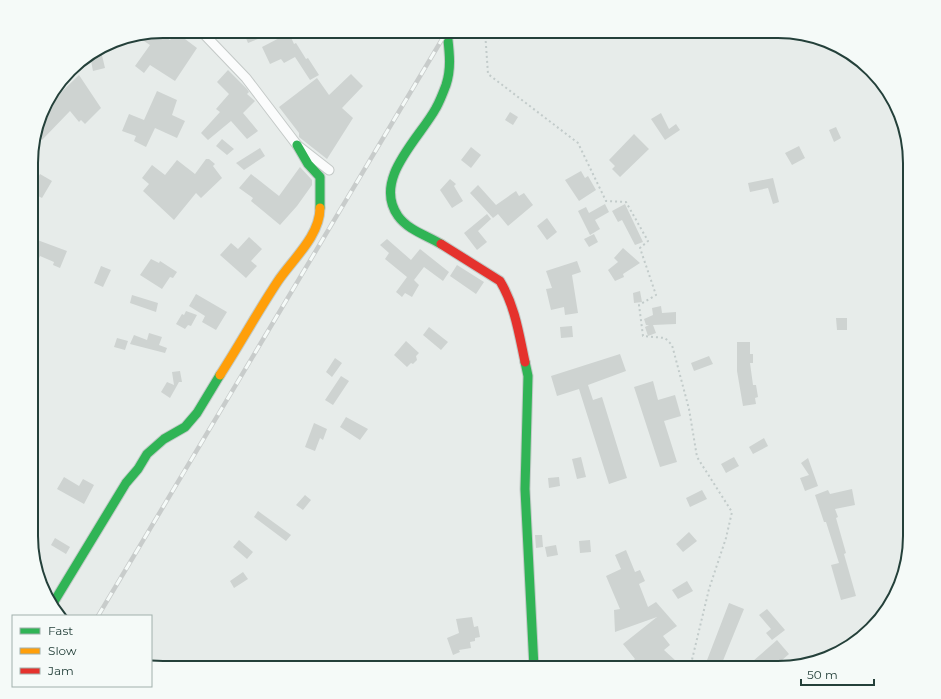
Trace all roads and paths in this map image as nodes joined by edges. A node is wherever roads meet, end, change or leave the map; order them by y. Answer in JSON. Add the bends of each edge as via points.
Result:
{"nodes":[{"id":1,"x":208,"y":38,"type":"edge"},
{"id":2,"x":448,"y":38,"type":"edge"},
{"id":3,"x":486,"y":38,"type":"edge"},
{"id":4,"x":297,"y":145,"type":"junction"},
{"id":5,"x":329,"y":170,"type":"dead end"},
{"id":6,"x":55,"y":600,"type":"edge"},
{"id":7,"x":534,"y":661,"type":"edge"},
{"id":8,"x":692,"y":661,"type":"edge"}],
"edges":[{"from":1,"to":4,"type":"street","via":[[246,78]]},
{"from":2,"to":7,"type":"street","via":[[451,63],[446,84],[436,108],[398,164],[392,181],[391,201],[396,215],[407,226],[480,266],[500,281],[516,318],[528,376],[525,490]]},
{"from":3,"to":8,"type":"path","via":[[488,74],[578,143],[606,201],[626,202],[648,241],[640,248],[656,295],[638,305],[643,336],[665,338],[672,344],[698,457],[732,512],[709,589]]},
{"from":4,"to":5,"type":"street"},
{"from":4,"to":6,"type":"street","via":[[308,164],[320,177],[320,217],[311,236],[278,281],[197,413],[185,427],[164,439],[147,454],[126,483]]}]}
